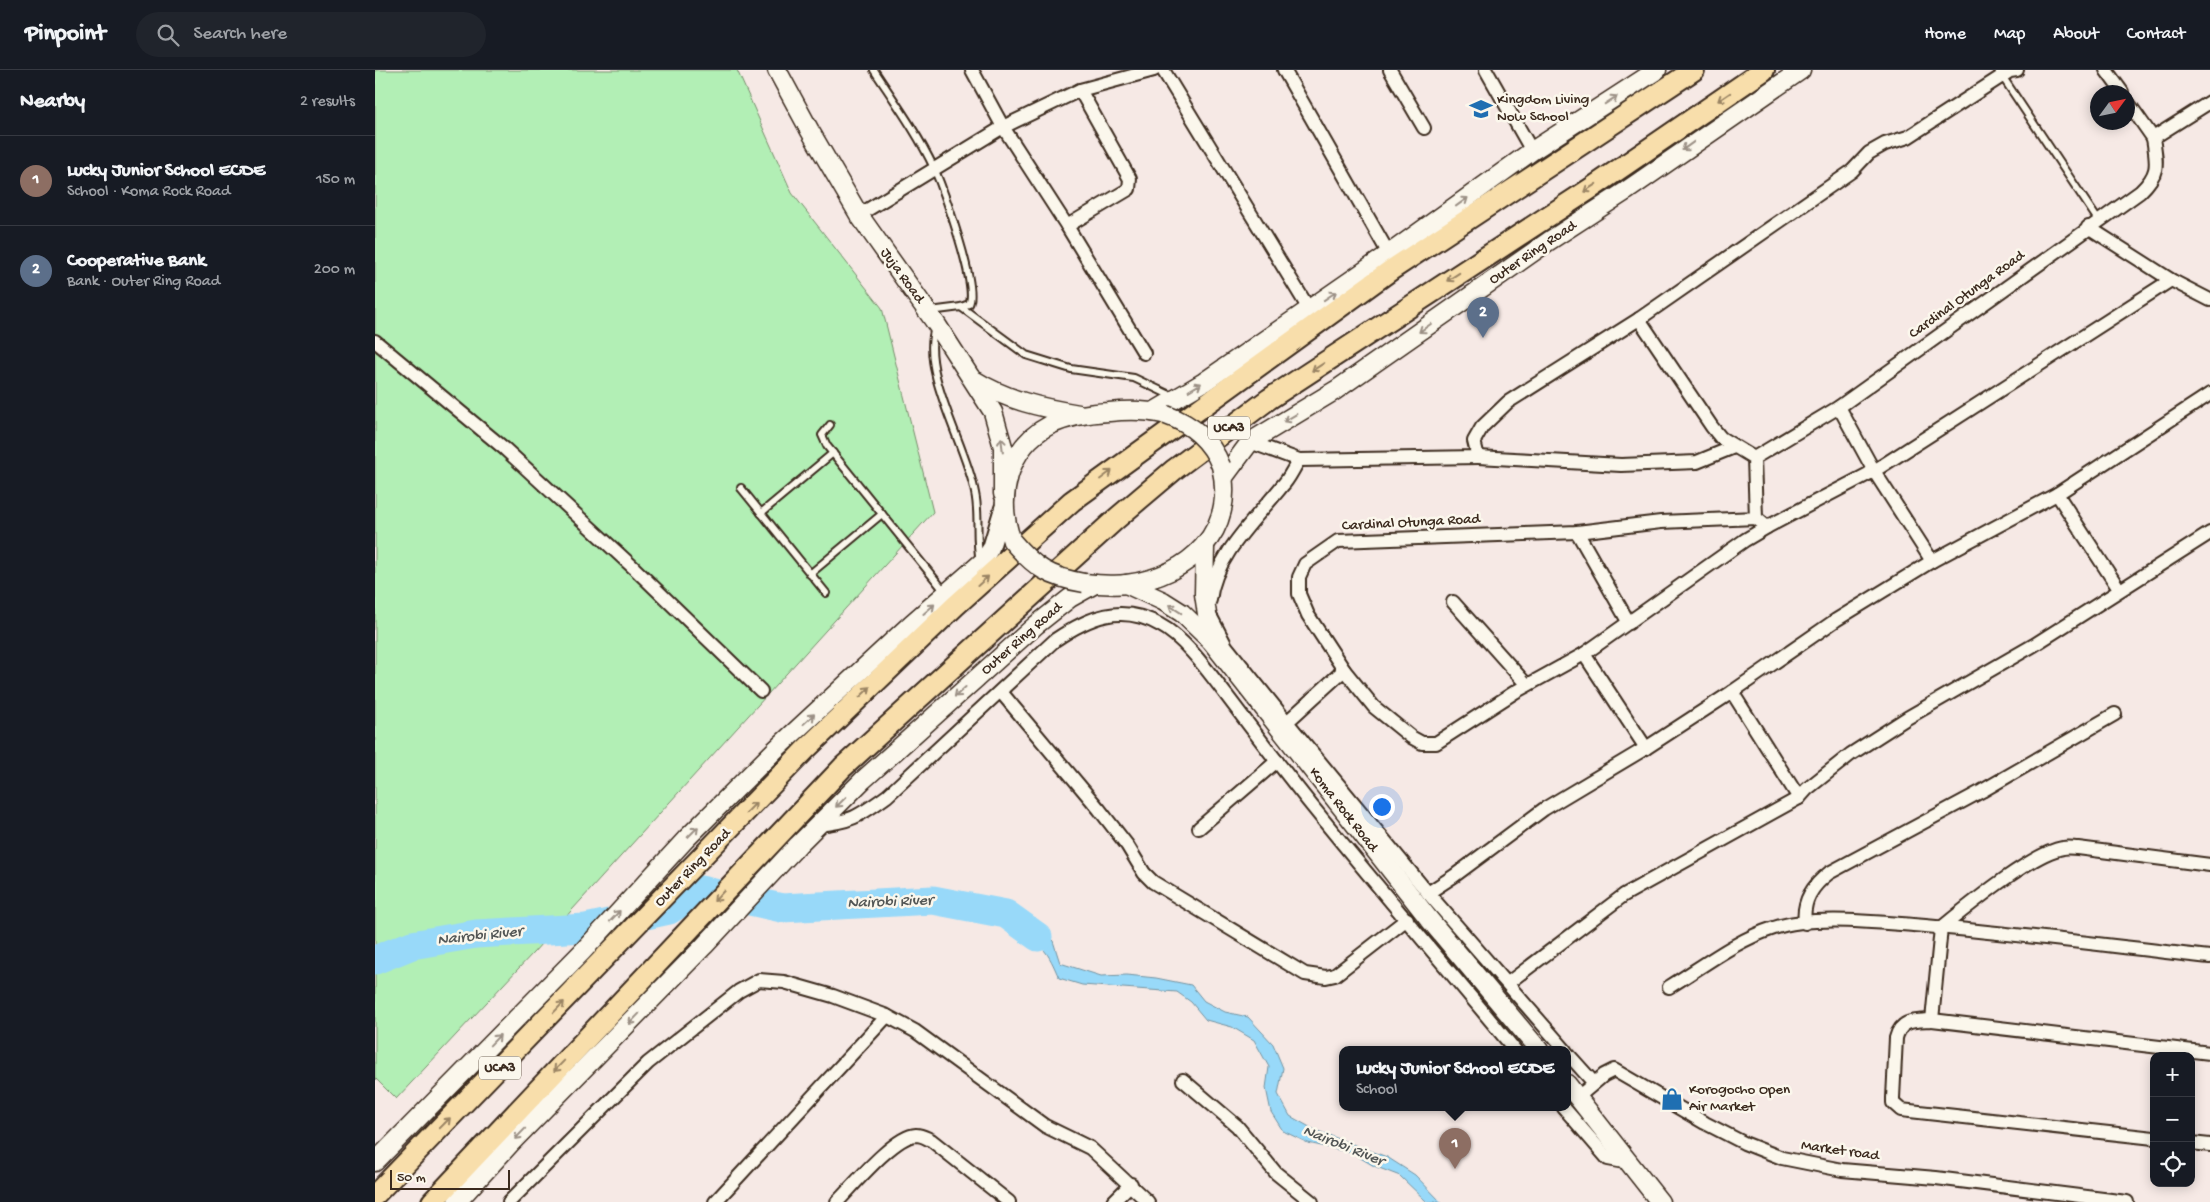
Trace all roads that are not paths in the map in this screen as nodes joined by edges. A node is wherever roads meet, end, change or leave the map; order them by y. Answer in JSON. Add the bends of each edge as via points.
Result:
{"nodes":[{"id":1,"x":777,"y":70,"type":"edge"},
{"id":2,"x":874,"y":70,"type":"edge"},
{"id":3,"x":973,"y":70,"type":"edge"},
{"id":4,"x":1154,"y":70,"type":"edge"},
{"id":5,"x":1163,"y":70,"type":"edge"},
{"id":6,"x":1284,"y":70,"type":"edge"},
{"id":7,"x":1390,"y":70,"type":"edge"},
{"id":8,"x":1486,"y":70,"type":"edge"},
{"id":9,"x":1657,"y":70,"type":"edge"},
{"id":10,"x":1694,"y":70,"type":"edge"},
{"id":11,"x":1765,"y":70,"type":"edge"},
{"id":12,"x":1801,"y":70,"type":"edge"},
{"id":13,"x":2017,"y":70,"type":"edge"},
{"id":14,"x":2105,"y":70,"type":"edge"},
{"id":15,"x":2000,"y":73,"type":"edge"},
{"id":16,"x":2117,"y":85,"type":"edge"},
{"id":17,"x":1080,"y":90,"type":"junction"},
{"id":18,"x":2210,"y":102,"type":"edge"},
{"id":19,"x":2135,"y":112,"type":"edge"},
{"id":20,"x":1003,"y":127,"type":"junction"},
{"id":21,"x":1424,"y":128,"type":"dead end"},
{"id":22,"x":2153,"y":138,"type":"junction"},
{"id":23,"x":1532,"y":151,"type":"junction"},
{"id":24,"x":934,"y":169,"type":"junction"},
{"id":25,"x":859,"y":215,"type":"junction"},
{"id":26,"x":2093,"y":224,"type":"junction"},
{"id":27,"x":1067,"y":226,"type":"junction"},
{"id":28,"x":1389,"y":254,"type":"junction"},
{"id":29,"x":2171,"y":280,"type":"junction"},
{"id":30,"x":2210,"y":300,"type":"edge"},
{"id":31,"x":961,"y":307,"type":"junction"},
{"id":32,"x":1309,"y":309,"type":"junction"},
{"id":33,"x":932,"y":318,"type":"junction"},
{"id":34,"x":1639,"y":319,"type":"junction"},
{"id":35,"x":375,"y":341,"type":"edge"},
{"id":36,"x":1144,"y":353,"type":"dead end"},
{"id":37,"x":973,"y":379,"type":"junction"},
{"id":38,"x":2210,"y":394,"type":"edge"},
{"id":39,"x":1177,"y":398,"type":"junction"},
{"id":40,"x":1839,"y":407,"type":"junction"},
{"id":41,"x":1159,"y":413,"type":"junction"},
{"id":42,"x":1082,"y":414,"type":"junction"},
{"id":43,"x":830,"y":425,"type":"dead end"},
{"id":44,"x":1251,"y":442,"type":"junction"},
{"id":45,"x":1734,"y":446,"type":"junction"},
{"id":46,"x":833,"y":454,"type":"junction"},
{"id":47,"x":1478,"y":457,"type":"junction"},
{"id":48,"x":1755,"y":458,"type":"junction"},
{"id":49,"x":1299,"y":460,"type":"junction"},
{"id":50,"x":1223,"y":471,"type":"junction"},
{"id":51,"x":1874,"y":471,"type":"junction"},
{"id":52,"x":741,"y":488,"type":"dead end"},
{"id":53,"x":2057,"y":494,"type":"junction"},
{"id":54,"x":1003,"y":501,"type":"junction"},
{"id":55,"x":761,"y":513,"type":"junction"},
{"id":56,"x":883,"y":514,"type":"junction"},
{"id":57,"x":1756,"y":518,"type":"junction"},
{"id":58,"x":1767,"y":527,"type":"junction"},
{"id":59,"x":1577,"y":532,"type":"junction"},
{"id":60,"x":2210,"y":533,"type":"edge"},
{"id":61,"x":1205,"y":546,"type":"junction"},
{"id":62,"x":1932,"y":561,"type":"junction"},
{"id":63,"x":981,"y":563,"type":"junction"},
{"id":64,"x":810,"y":574,"type":"junction"},
{"id":65,"x":1089,"y":584,"type":"junction"},
{"id":66,"x":1125,"y":584,"type":"junction"},
{"id":67,"x":2119,"y":589,"type":"junction"},
{"id":68,"x":826,"y":593,"type":"dead end"},
{"id":69,"x":946,"y":593,"type":"junction"},
{"id":70,"x":1453,"y":602,"type":"dead end"},
{"id":71,"x":1629,"y":622,"type":"junction"},
{"id":72,"x":1211,"y":641,"type":"junction"},
{"id":73,"x":1584,"y":654,"type":"junction"},
{"id":74,"x":1344,"y":670,"type":"junction"},
{"id":75,"x":1527,"y":685,"type":"junction"},
{"id":76,"x":761,"y":691,"type":"dead end"},
{"id":77,"x":1001,"y":692,"type":"junction"},
{"id":78,"x":1732,"y":692,"type":"junction"},
{"id":79,"x":2115,"y":714,"type":"dead end"},
{"id":80,"x":1287,"y":722,"type":"junction"},
{"id":81,"x":1646,"y":748,"type":"junction"},
{"id":82,"x":1277,"y":761,"type":"junction"},
{"id":83,"x":1799,"y":798,"type":"junction"},
{"id":84,"x":817,"y":825,"type":"junction"},
{"id":85,"x":1199,"y":828,"type":"dead end"},
{"id":86,"x":2210,"y":865,"type":"edge"},
{"id":87,"x":1428,"y":893,"type":"junction"},
{"id":88,"x":1407,"y":918,"type":"junction"},
{"id":89,"x":1805,"y":922,"type":"junction"},
{"id":90,"x":1941,"y":928,"type":"junction"},
{"id":91,"x":2210,"y":957,"type":"edge"},
{"id":92,"x":1507,"y":983,"type":"junction"},
{"id":93,"x":664,"y":987,"type":"junction"},
{"id":94,"x":1669,"y":987,"type":"dead end"},
{"id":95,"x":612,"y":1011,"type":"junction"},
{"id":96,"x":887,"y":1016,"type":"junction"},
{"id":97,"x":1932,"y":1020,"type":"junction"},
{"id":98,"x":1512,"y":1046,"type":"edge"},
{"id":99,"x":1536,"y":1046,"type":"edge"},
{"id":100,"x":1561,"y":1046,"type":"edge"},
{"id":101,"x":2210,"y":1052,"type":"edge"},
{"id":102,"x":1571,"y":1058,"type":"edge"},
{"id":103,"x":1183,"y":1080,"type":"dead end"},
{"id":104,"x":1594,"y":1084,"type":"junction"},
{"id":105,"x":1573,"y":1090,"type":"edge"},
{"id":106,"x":1567,"y":1111,"type":"edge"},
{"id":107,"x":404,"y":1133,"type":"junction"},
{"id":108,"x":2150,"y":1138,"type":"edge"},
{"id":109,"x":2195,"y":1143,"type":"edge"},
{"id":110,"x":2210,"y":1145,"type":"edge"},
{"id":111,"x":421,"y":1148,"type":"junction"},
{"id":112,"x":375,"y":1162,"type":"edge"},
{"id":113,"x":1629,"y":1163,"type":"junction"},
{"id":114,"x":1131,"y":1184,"type":"junction"},
{"id":115,"x":375,"y":1196,"type":"edge"},
{"id":116,"x":432,"y":1202,"type":"edge"},
{"id":117,"x":457,"y":1202,"type":"edge"},
{"id":118,"x":509,"y":1202,"type":"edge"},
{"id":119,"x":715,"y":1202,"type":"edge"},
{"id":120,"x":837,"y":1202,"type":"edge"},
{"id":121,"x":1009,"y":1202,"type":"edge"},
{"id":122,"x":1113,"y":1202,"type":"edge"},
{"id":123,"x":1149,"y":1202,"type":"edge"},
{"id":124,"x":1312,"y":1202,"type":"edge"},
{"id":125,"x":1660,"y":1202,"type":"edge"},
{"id":126,"x":2120,"y":1202,"type":"edge"}],
"edges":[{"from":1,"to":25,"type":"main road","name":"Juja Road"},
{"from":2,"to":24,"type":"lane","via":[[911,126]]},
{"from":3,"to":20,"type":"street"},
{"from":4,"to":17,"type":"street"},
{"from":5,"to":32,"type":"street"},
{"from":6,"to":28,"type":"street"},
{"from":7,"to":21,"type":"street"},
{"from":8,"to":23,"type":"street"},
{"from":23,"to":9,"type":"main road","one_way":true},
{"from":111,"to":10,"type":"main road","name":"Outer Ring Road","number":"UCA3","one_way":true,"via":[[827,730],[955,606],[1072,501],[1391,270]]},
{"from":11,"to":95,"type":"main road","name":"Outer Ring Road","number":"UCA3","one_way":true,"via":[[1269,399],[1175,469],[876,737],[753,861]]},
{"from":12,"to":44,"type":"main road","name":"Outer Ring Road","number":"UCA3","one_way":true,"via":[[1336,390]]},
{"from":13,"to":15,"type":"street"},
{"from":14,"to":16,"type":"street"},
{"from":15,"to":26,"type":"lane"},
{"from":15,"to":34,"type":"street","via":[[1908,136],[1869,154],[1852,170]]},
{"from":17,"to":20,"type":"street"},
{"from":17,"to":27,"type":"street","via":[[1130,179],[1129,189]]},
{"from":18,"to":22,"type":"street"},
{"from":19,"to":22,"type":"street"},
{"from":20,"to":24,"type":"street"},
{"from":20,"to":27,"type":"street"},
{"from":22,"to":26,"type":"street","name":"Cardinal Otunga Road","via":[[2158,166],[2150,183]]},
{"from":28,"to":23,"type":"main road","one_way":true},
{"from":24,"to":25,"type":"street"},
{"from":24,"to":31,"type":"lane","via":[[966,260],[973,292],[969,304]]},
{"from":25,"to":33,"type":"main road","name":"Juja Road"},
{"from":26,"to":29,"type":"street"},
{"from":26,"to":40,"type":"street","name":"Cardinal Otunga Road"},
{"from":27,"to":36,"type":"street"},
{"from":32,"to":28,"type":"main road","one_way":true},
{"from":29,"to":30,"type":"street"},
{"from":29,"to":51,"type":"street","name":"Cardinal Otunga Road"},
{"from":31,"to":33,"type":"lane"},
{"from":31,"to":39,"type":"lane","via":[[1026,356],[1071,370],[1134,378]]},
{"from":39,"to":32,"type":"main road","one_way":true},
{"from":33,"to":37,"type":"main road","name":"Juja Road"},
{"from":33,"to":63,"type":"lane","via":[[932,355],[938,381],[975,492]]},
{"from":34,"to":45,"type":"street","via":[[1712,427]]},
{"from":34,"to":47,"type":"street","via":[[1508,402],[1482,427],[1474,441]]},
{"from":35,"to":76,"type":"street","via":[[505,449]]},
{"from":37,"to":42,"type":"main road","name":"Juja Road","via":[[1019,401]]},
{"from":54,"to":37,"type":"main road","one_way":true,"via":[[1003,446],[999,428]]},
{"from":38,"to":53,"type":"street"},
{"from":39,"to":41,"type":"main road"},
{"from":40,"to":48,"type":"street","name":"Cardinal Otunga Road"},
{"from":40,"to":51,"type":"street"},
{"from":41,"to":42,"type":"main road","name":"Outer Ring Road","via":[[1124,410]]},
{"from":41,"to":50,"type":"main road","name":"Outer Ring Road","bridge":true,"via":[[1192,427],[1209,442]]},
{"from":42,"to":54,"type":"main road","name":"Outer Ring Road","via":[[1035,434],[1012,465]]},
{"from":43,"to":46,"type":"lane","via":[[823,438]]},
{"from":44,"to":49,"type":"street"},
{"from":44,"to":50,"type":"main road","name":"Outer Ring Road","number":"UCA3"},
{"from":45,"to":47,"type":"street","via":[[1697,462],[1621,465]]},
{"from":45,"to":48,"type":"street"},
{"from":46,"to":55,"type":"lane"},
{"from":46,"to":56,"type":"lane"},
{"from":47,"to":49,"type":"street"},
{"from":48,"to":57,"type":"street"},
{"from":49,"to":80,"type":"street","via":[[1284,485],[1232,549],[1216,574],[1210,598],[1210,616],[1216,630]]},
{"from":50,"to":61,"type":"main road","name":"Outer Ring Road","via":[[1221,518]]},
{"from":51,"to":58,"type":"street","name":"Cardinal Otunga Road"},
{"from":51,"to":62,"type":"street"},
{"from":52,"to":55,"type":"lane"},
{"from":53,"to":62,"type":"street"},
{"from":53,"to":67,"type":"street"},
{"from":54,"to":63,"type":"street","name":"Outer Ring Road","via":[[991,548]]},
{"from":54,"to":65,"type":"main road","name":"Outer Ring Road","bridge":true,"via":[[1012,541],[1026,558],[1045,573]]},
{"from":55,"to":64,"type":"lane"},
{"from":56,"to":64,"type":"lane"},
{"from":56,"to":69,"type":"lane"},
{"from":57,"to":58,"type":"street"},
{"from":57,"to":59,"type":"street","name":"Cardinal Otunga Road","via":[[1661,522]]},
{"from":58,"to":71,"type":"street","name":"Cardinal Otunga Road"},
{"from":59,"to":71,"type":"street"},
{"from":59,"to":74,"type":"street","name":"Cardinal Otunga Road","via":[[1338,541],[1305,564],[1299,577],[1299,594],[1308,615]]},
{"from":60,"to":67,"type":"street"},
{"from":61,"to":66,"type":"main road","name":"Outer Ring Road","via":[[1169,570]]},
{"from":61,"to":72,"type":"main road","name":"Koma Rock Road","via":[[1204,594]]},
{"from":62,"to":78,"type":"street","via":[[1836,620]]},
{"from":63,"to":69,"type":"main road","name":"Outer Ring Road","number":"UCA3"},
{"from":64,"to":68,"type":"lane"},
{"from":65,"to":66,"type":"main road","name":"Outer Ring Road"},
{"from":65,"to":84,"type":"main road","name":"Outer Ring Road","one_way":true,"via":[[990,665]]},
{"from":72,"to":66,"type":"main road","one_way":true,"via":[[1182,613]]},
{"from":67,"to":83,"type":"street","via":[[2034,645],[1851,754]]},
{"from":107,"to":69,"type":"main road","name":"Outer Ring Road","number":"UCA3","one_way":true,"via":[[775,750]]},
{"from":70,"to":75,"type":"street"},
{"from":71,"to":73,"type":"street","name":"Cardinal Otunga Road"},
{"from":72,"to":99,"type":"main road","name":"Koma Rock Road","via":[[1429,919]]},
{"from":73,"to":75,"type":"street","name":"Cardinal Otunga Road"},
{"from":73,"to":81,"type":"street"},
{"from":74,"to":75,"type":"street","name":"Cardinal Otunga Road","via":[[1375,707],[1422,743],[1436,743],[1450,736]]},
{"from":74,"to":80,"type":"street"},
{"from":77,"to":82,"type":"street","via":[[1055,640],[1078,624],[1122,613],[1139,616],[1161,625],[1188,650]]},
{"from":77,"to":84,"type":"street","via":[[887,796],[847,822]]},
{"from":77,"to":88,"type":"street","via":[[1099,809],[1147,877],[1305,974],[1335,975]]},
{"from":78,"to":81,"type":"street"},
{"from":78,"to":83,"type":"street"},
{"from":79,"to":89,"type":"street","via":[[1982,791],[1829,873],[1805,902]]},
{"from":80,"to":87,"type":"street"},
{"from":81,"to":87,"type":"street","via":[[1544,809]]},
{"from":82,"to":85,"type":"street"},
{"from":82,"to":88,"type":"street"},
{"from":83,"to":92,"type":"street","via":[[1624,896]]},
{"from":84,"to":93,"type":"main road","name":"Outer Ring Road"},
{"from":86,"to":90,"type":"street","via":[[2064,847],[2049,852],[2017,872]]},
{"from":87,"to":92,"type":"street"},
{"from":88,"to":98,"type":"street"},
{"from":89,"to":90,"type":"street","via":[[1866,922]]},
{"from":89,"to":94,"type":"street","via":[[1775,927],[1746,940]]},
{"from":90,"to":91,"type":"street"},
{"from":90,"to":97,"type":"street"},
{"from":92,"to":100,"type":"street"},
{"from":93,"to":95,"type":"main road"},
{"from":93,"to":117,"type":"main road","one_way":true},
{"from":95,"to":116,"type":"main road","name":"Outer Ring Road","number":"UCA3","one_way":true},
{"from":96,"to":114,"type":"street","via":[[915,1031],[1045,1126],[1090,1148]]},
{"from":96,"to":118,"type":"street","via":[[785,982],[759,980],[739,991],[648,1063]]},
{"from":96,"to":119,"type":"street"},
{"from":97,"to":101,"type":"street"},
{"from":97,"to":108,"type":"street","via":[[1908,1022],[1898,1030],[1893,1103],[1901,1110]]},
{"from":102,"to":104,"type":"street"},
{"from":103,"to":124,"type":"street","via":[[1237,1126],[1277,1174]]},
{"from":104,"to":105,"type":"street","name":"Market road"},
{"from":104,"to":126,"type":"street","name":"Market road","via":[[1610,1071],[1619,1072],[1744,1143],[1814,1166]]},
{"from":105,"to":113,"type":"main road"},
{"from":106,"to":113,"type":"street","via":[[1608,1159]]},
{"from":107,"to":111,"type":"main road"},
{"from":107,"to":112,"type":"main road","name":"Outer Ring Road","number":"UCA3"},
{"from":109,"to":110,"type":"street"},
{"from":111,"to":115,"type":"main road","name":"Outer Ring Road","number":"UCA3"},
{"from":113,"to":125,"type":"main road"},
{"from":114,"to":122,"type":"street"},
{"from":114,"to":123,"type":"street"},
{"from":120,"to":121,"type":"street","via":[[894,1146],[917,1135],[931,1140]]}]}
